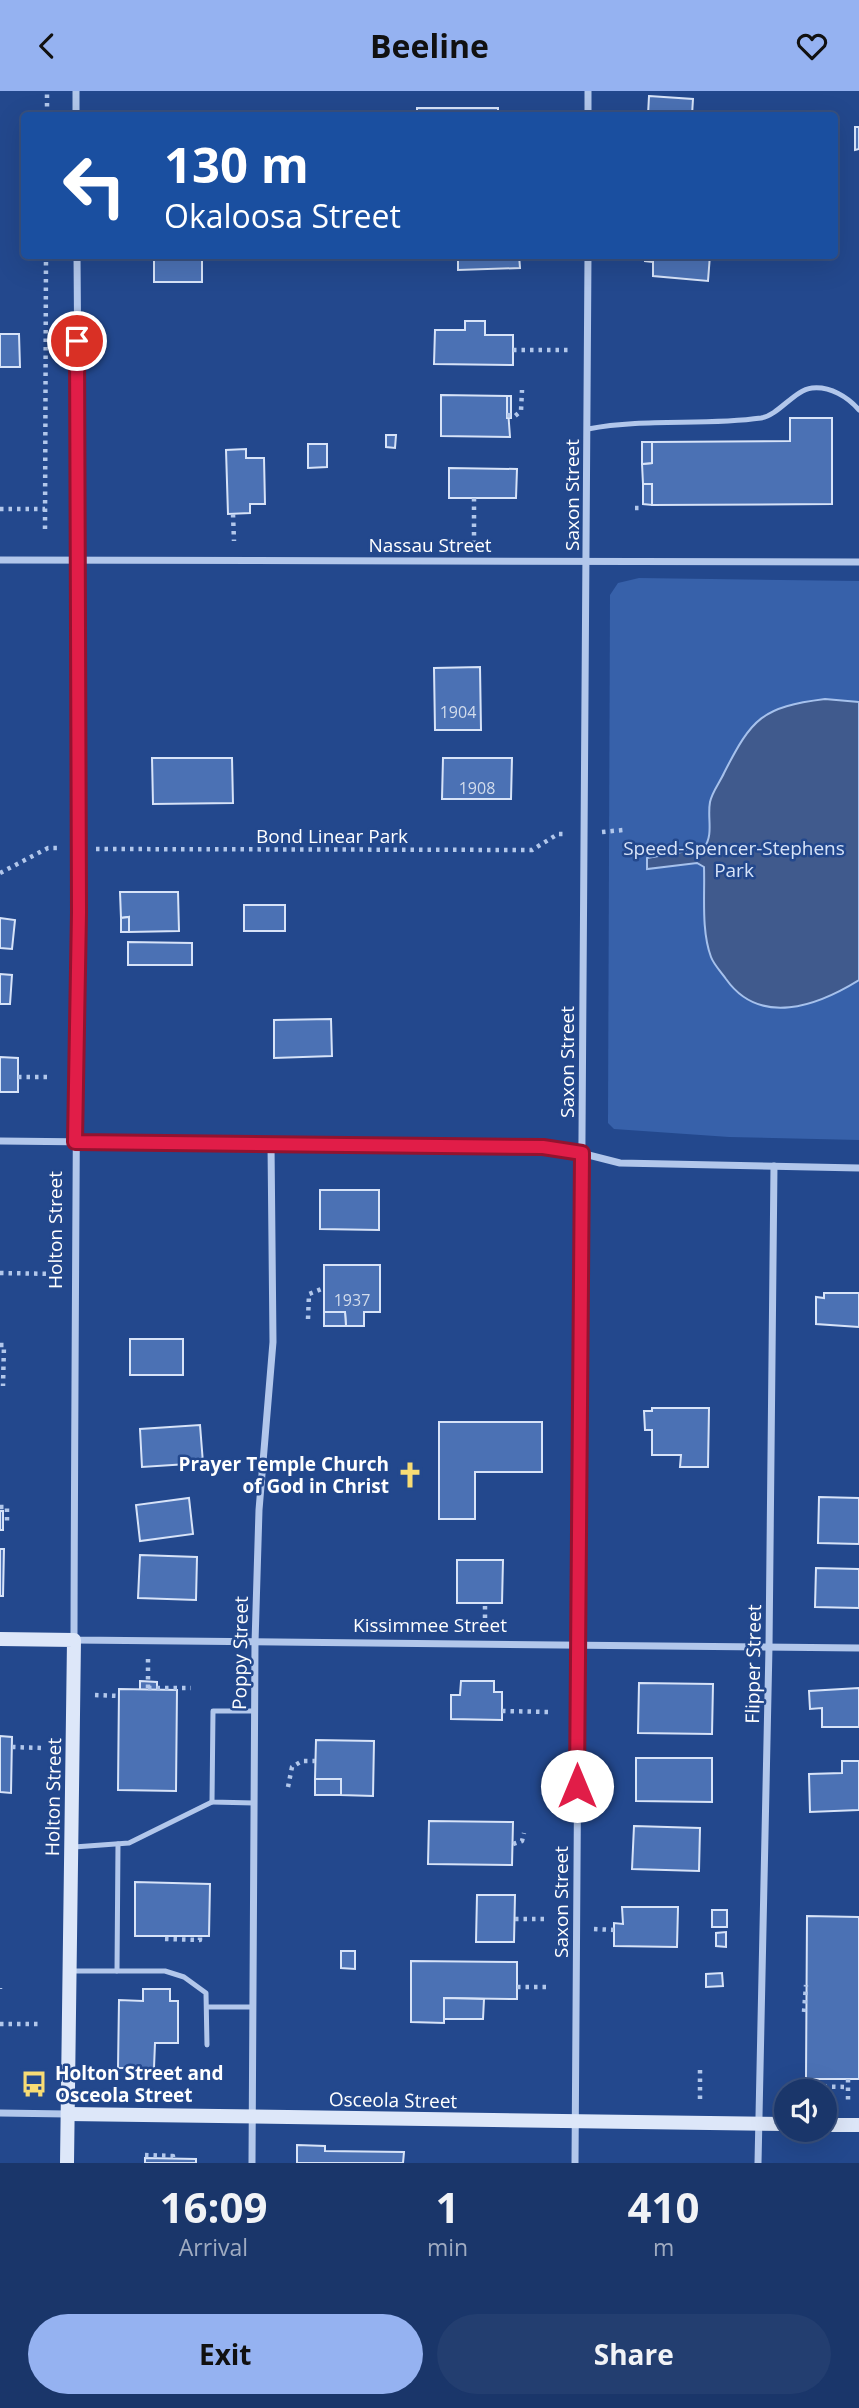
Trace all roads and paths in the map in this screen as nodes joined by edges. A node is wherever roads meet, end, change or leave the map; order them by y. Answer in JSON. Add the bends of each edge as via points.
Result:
{"nodes":[{"id":1,"x":47,"y":91,"type":"edge"},
{"id":2,"x":76,"y":91,"type":"edge"},
{"id":3,"x":588,"y":91,"type":"edge"},
{"id":4,"x":47,"y":112,"type":"edge"},
{"id":5,"x":76,"y":112,"type":"edge"},
{"id":6,"x":588,"y":112,"type":"edge"},
{"id":7,"x":46,"y":259,"type":"edge"},
{"id":8,"x":77,"y":259,"type":"edge"},
{"id":9,"x":588,"y":259,"type":"edge"},
{"id":10,"x":513,"y":350,"type":"dead end"},
{"id":11,"x":588,"y":350,"type":"junction"},
{"id":12,"x":522,"y":390,"type":"dead end"},
{"id":13,"x":859,"y":410,"type":"edge"},
{"id":14,"x":507,"y":415,"type":"dead end"},
{"id":15,"x":588,"y":429,"type":"junction"},
{"id":16,"x":474,"y":498,"type":"dead end"},
{"id":17,"x":0,"y":509,"type":"edge"},
{"id":18,"x":45,"y":509,"type":"junction"},
{"id":19,"x":233,"y":514,"type":"dead end"},
{"id":20,"x":45,"y":529,"type":"dead end"},
{"id":21,"x":0,"y":560,"type":"edge"},
{"id":22,"x":78,"y":560,"type":"junction"},
{"id":23,"x":235,"y":560,"type":"junction"},
{"id":24,"x":474,"y":561,"type":"junction"},
{"id":25,"x":587,"y":561,"type":"junction"},
{"id":26,"x":859,"y":562,"type":"edge"},
{"id":27,"x":558,"y":834,"type":"dead end"},
{"id":28,"x":48,"y":848,"type":"dead end"},
{"id":29,"x":102,"y":849,"type":"dead end"},
{"id":30,"x":0,"y":873,"type":"edge"},
{"id":31,"x":18,"y":1077,"type":"dead end"},
{"id":32,"x":49,"y":1077,"type":"dead end"},
{"id":33,"x":0,"y":1141,"type":"edge"},
{"id":34,"x":75,"y":1142,"type":"junction"},
{"id":35,"x":271,"y":1144,"type":"junction"},
{"id":36,"x":582,"y":1153,"type":"junction"},
{"id":37,"x":774,"y":1166,"type":"junction"},
{"id":38,"x":859,"y":1168,"type":"edge"},
{"id":39,"x":0,"y":1273,"type":"edge"},
{"id":40,"x":75,"y":1275,"type":"junction"},
{"id":41,"x":324,"y":1288,"type":"dead end"},
{"id":42,"x":308,"y":1319,"type":"dead end"},
{"id":43,"x":0,"y":1345,"type":"edge"},
{"id":44,"x":3,"y":1386,"type":"dead end"},
{"id":45,"x":0,"y":1507,"type":"edge"},
{"id":46,"x":7,"y":1521,"type":"dead end"},
{"id":47,"x":485,"y":1603,"type":"dead end"},
{"id":48,"x":485,"y":1618,"type":"dead end"},
{"id":49,"x":0,"y":1639,"type":"edge"},
{"id":50,"x":74,"y":1640,"type":"junction"},
{"id":51,"x":148,"y":1642,"type":"junction"},
{"id":52,"x":255,"y":1643,"type":"junction"},
{"id":53,"x":578,"y":1646,"type":"junction"},
{"id":54,"x":769,"y":1647,"type":"junction"},
{"id":55,"x":859,"y":1648,"type":"edge"},
{"id":56,"x":191,"y":1688,"type":"dead end"},
{"id":57,"x":255,"y":1711,"type":"junction"},
{"id":58,"x":502,"y":1711,"type":"dead end"},
{"id":59,"x":549,"y":1712,"type":"dead end"},
{"id":60,"x":12,"y":1747,"type":"dead end"},
{"id":61,"x":43,"y":1748,"type":"dead end"},
{"id":62,"x":315,"y":1761,"type":"dead end"},
{"id":63,"x":288,"y":1787,"type":"dead end"},
{"id":64,"x":212,"y":1802,"type":"junction"},
{"id":65,"x":254,"y":1803,"type":"junction"},
{"id":66,"x":524,"y":1833,"type":"dead end"},
{"id":67,"x":118,"y":1844,"type":"junction"},
{"id":68,"x":513,"y":1844,"type":"dead end"},
{"id":69,"x":72,"y":1847,"type":"junction"},
{"id":70,"x":515,"y":1919,"type":"dead end"},
{"id":71,"x":547,"y":1919,"type":"dead end"},
{"id":72,"x":198,"y":1937,"type":"dead end"},
{"id":73,"x":165,"y":1939,"type":"dead end"},
{"id":74,"x":70,"y":1971,"type":"junction"},
{"id":75,"x":117,"y":1971,"type":"junction"},
{"id":76,"x":806,"y":1986,"type":"dead end"},
{"id":77,"x":517,"y":1987,"type":"dead end"},
{"id":78,"x":546,"y":1987,"type":"dead end"},
{"id":79,"x":206,"y":2007,"type":"junction"},
{"id":80,"x":253,"y":2007,"type":"junction"},
{"id":81,"x":804,"y":2012,"type":"dead end"},
{"id":82,"x":0,"y":2024,"type":"edge"},
{"id":83,"x":39,"y":2024,"type":"dead end"},
{"id":84,"x":207,"y":2045,"type":"dead end"},
{"id":85,"x":700,"y":2068,"type":"dead end"},
{"id":86,"x":848,"y":2079,"type":"dead end"},
{"id":87,"x":837,"y":2087,"type":"edge"},
{"id":88,"x":849,"y":2087,"type":"junction"},
{"id":89,"x":700,"y":2099,"type":"dead end"},
{"id":90,"x":848,"y":2100,"type":"dead end"},
{"id":91,"x":0,"y":2113,"type":"edge"},
{"id":92,"x":68,"y":2114,"type":"junction"},
{"id":93,"x":252,"y":2117,"type":"junction"},
{"id":94,"x":575,"y":2121,"type":"junction"},
{"id":95,"x":758,"y":2123,"type":"junction"},
{"id":96,"x":774,"y":2124,"type":"edge"},
{"id":97,"x":837,"y":2125,"type":"edge"},
{"id":98,"x":859,"y":2125,"type":"edge"},
{"id":99,"x":145,"y":2155,"type":"dead end"},
{"id":100,"x":173,"y":2158,"type":"dead end"},
{"id":101,"x":67,"y":2163,"type":"edge"},
{"id":102,"x":252,"y":2163,"type":"edge"},
{"id":103,"x":575,"y":2163,"type":"edge"},
{"id":104,"x":758,"y":2163,"type":"edge"}],
"edges":[{"from":1,"to":4,"type":"path"},
{"from":2,"to":5,"type":"street"},
{"from":3,"to":6,"type":"street"},
{"from":7,"to":18,"type":"path"},
{"from":8,"to":22,"type":"street","name":"Holton Street"},
{"from":9,"to":11,"type":"street","name":"Saxon Street"},
{"from":10,"to":11,"type":"path"},
{"from":11,"to":15,"type":"street","name":"Saxon Street"},
{"from":12,"to":14,"type":"path","via":[[521,411]]},
{"from":13,"to":15,"type":"lane","via":[[845,397],[810,388],[764,418],[628,422]]},
{"from":15,"to":25,"type":"street","name":"Saxon Street"},
{"from":16,"to":24,"type":"path"},
{"from":17,"to":18,"type":"path"},
{"from":18,"to":20,"type":"path"},
{"from":19,"to":23,"type":"path"},
{"from":21,"to":22,"type":"street","name":"Nassau Street"},
{"from":22,"to":23,"type":"street","name":"Nassau Street"},
{"from":22,"to":34,"type":"street","name":"Holton Street"},
{"from":23,"to":24,"type":"street","name":"Nassau Street"},
{"from":24,"to":25,"type":"street","name":"Nassau Street"},
{"from":25,"to":26,"type":"street","name":"Nassau Street"},
{"from":25,"to":36,"type":"street","name":"Saxon Street"},
{"from":27,"to":29,"type":"path","name":"Bond Linear Park","via":[[532,851]]},
{"from":28,"to":30,"type":"path"},
{"from":31,"to":32,"type":"path"},
{"from":33,"to":34,"type":"street"},
{"from":34,"to":35,"type":"street"},
{"from":34,"to":40,"type":"street","name":"Holton Street"},
{"from":35,"to":36,"type":"street","via":[[558,1147]]},
{"from":35,"to":52,"type":"street","name":"Poppy Street","via":[[273,1342],[260,1498]]},
{"from":36,"to":37,"type":"street","via":[[620,1163]]},
{"from":36,"to":53,"type":"street","name":"Saxon Street"},
{"from":37,"to":38,"type":"street"},
{"from":37,"to":54,"type":"street","name":"Flipper Street"},
{"from":39,"to":40,"type":"path"},
{"from":40,"to":50,"type":"street","name":"Holton Street"},
{"from":41,"to":42,"type":"path","via":[[309,1294]]},
{"from":43,"to":44,"type":"path","via":[[4,1345]]},
{"from":45,"to":46,"type":"path","via":[[8,1507]]},
{"from":47,"to":48,"type":"path"},
{"from":49,"to":50,"type":"street","name":"Kissimmee Street"},
{"from":50,"to":51,"type":"street","name":"Kissimmee Street"},
{"from":50,"to":69,"type":"street","name":"Holton Street"},
{"from":51,"to":52,"type":"street","name":"Kissimmee Street"},
{"from":51,"to":56,"type":"path","via":[[148,1689]]},
{"from":52,"to":53,"type":"street","name":"Kissimmee Street"},
{"from":52,"to":57,"type":"street","name":"Poppy Street"},
{"from":53,"to":54,"type":"street","name":"Kissimmee Street"},
{"from":53,"to":94,"type":"street","name":"Saxon Street"},
{"from":54,"to":55,"type":"street","name":"Kissimmee Street"},
{"from":54,"to":95,"type":"street","name":"Flipper Street"},
{"from":57,"to":64,"type":"lane","via":[[213,1710]]},
{"from":57,"to":65,"type":"street","name":"Poppy Street"},
{"from":58,"to":59,"type":"path"},
{"from":60,"to":61,"type":"path"},
{"from":62,"to":63,"type":"path","via":[[292,1767]]},
{"from":64,"to":65,"type":"lane"},
{"from":64,"to":67,"type":"lane","via":[[129,1843]]},
{"from":65,"to":80,"type":"street","name":"Poppy Street"},
{"from":66,"to":68,"type":"path","via":[[523,1841]]},
{"from":67,"to":69,"type":"lane"},
{"from":67,"to":75,"type":"lane"},
{"from":69,"to":74,"type":"street","name":"Holton Street"},
{"from":70,"to":71,"type":"path"},
{"from":72,"to":73,"type":"path"},
{"from":74,"to":75,"type":"lane"},
{"from":74,"to":92,"type":"street","name":"Holton Street"},
{"from":75,"to":79,"type":"lane","via":[[164,1971],[184,1977],[206,1993]]},
{"from":76,"to":81,"type":"path"},
{"from":77,"to":78,"type":"path"},
{"from":79,"to":80,"type":"lane"},
{"from":79,"to":84,"type":"lane"},
{"from":80,"to":93,"type":"street","name":"Poppy Street"},
{"from":82,"to":83,"type":"path"},
{"from":85,"to":89,"type":"path"},
{"from":86,"to":88,"type":"path"},
{"from":87,"to":88,"type":"path"},
{"from":88,"to":90,"type":"path"},
{"from":91,"to":92,"type":"street","name":"Osceola Street"},
{"from":92,"to":93,"type":"street","name":"Osceola Street"},
{"from":92,"to":101,"type":"street","name":"Holton Street"},
{"from":93,"to":94,"type":"street","name":"Osceola Street"},
{"from":93,"to":102,"type":"street","name":"Poppy Street"},
{"from":94,"to":95,"type":"street","name":"Osceola Street"},
{"from":94,"to":103,"type":"street","name":"Saxon Street"},
{"from":95,"to":96,"type":"street","name":"Osceola Street"},
{"from":95,"to":104,"type":"street","name":"Flipper Street"},
{"from":97,"to":98,"type":"street"},
{"from":99,"to":100,"type":"path"}]}
